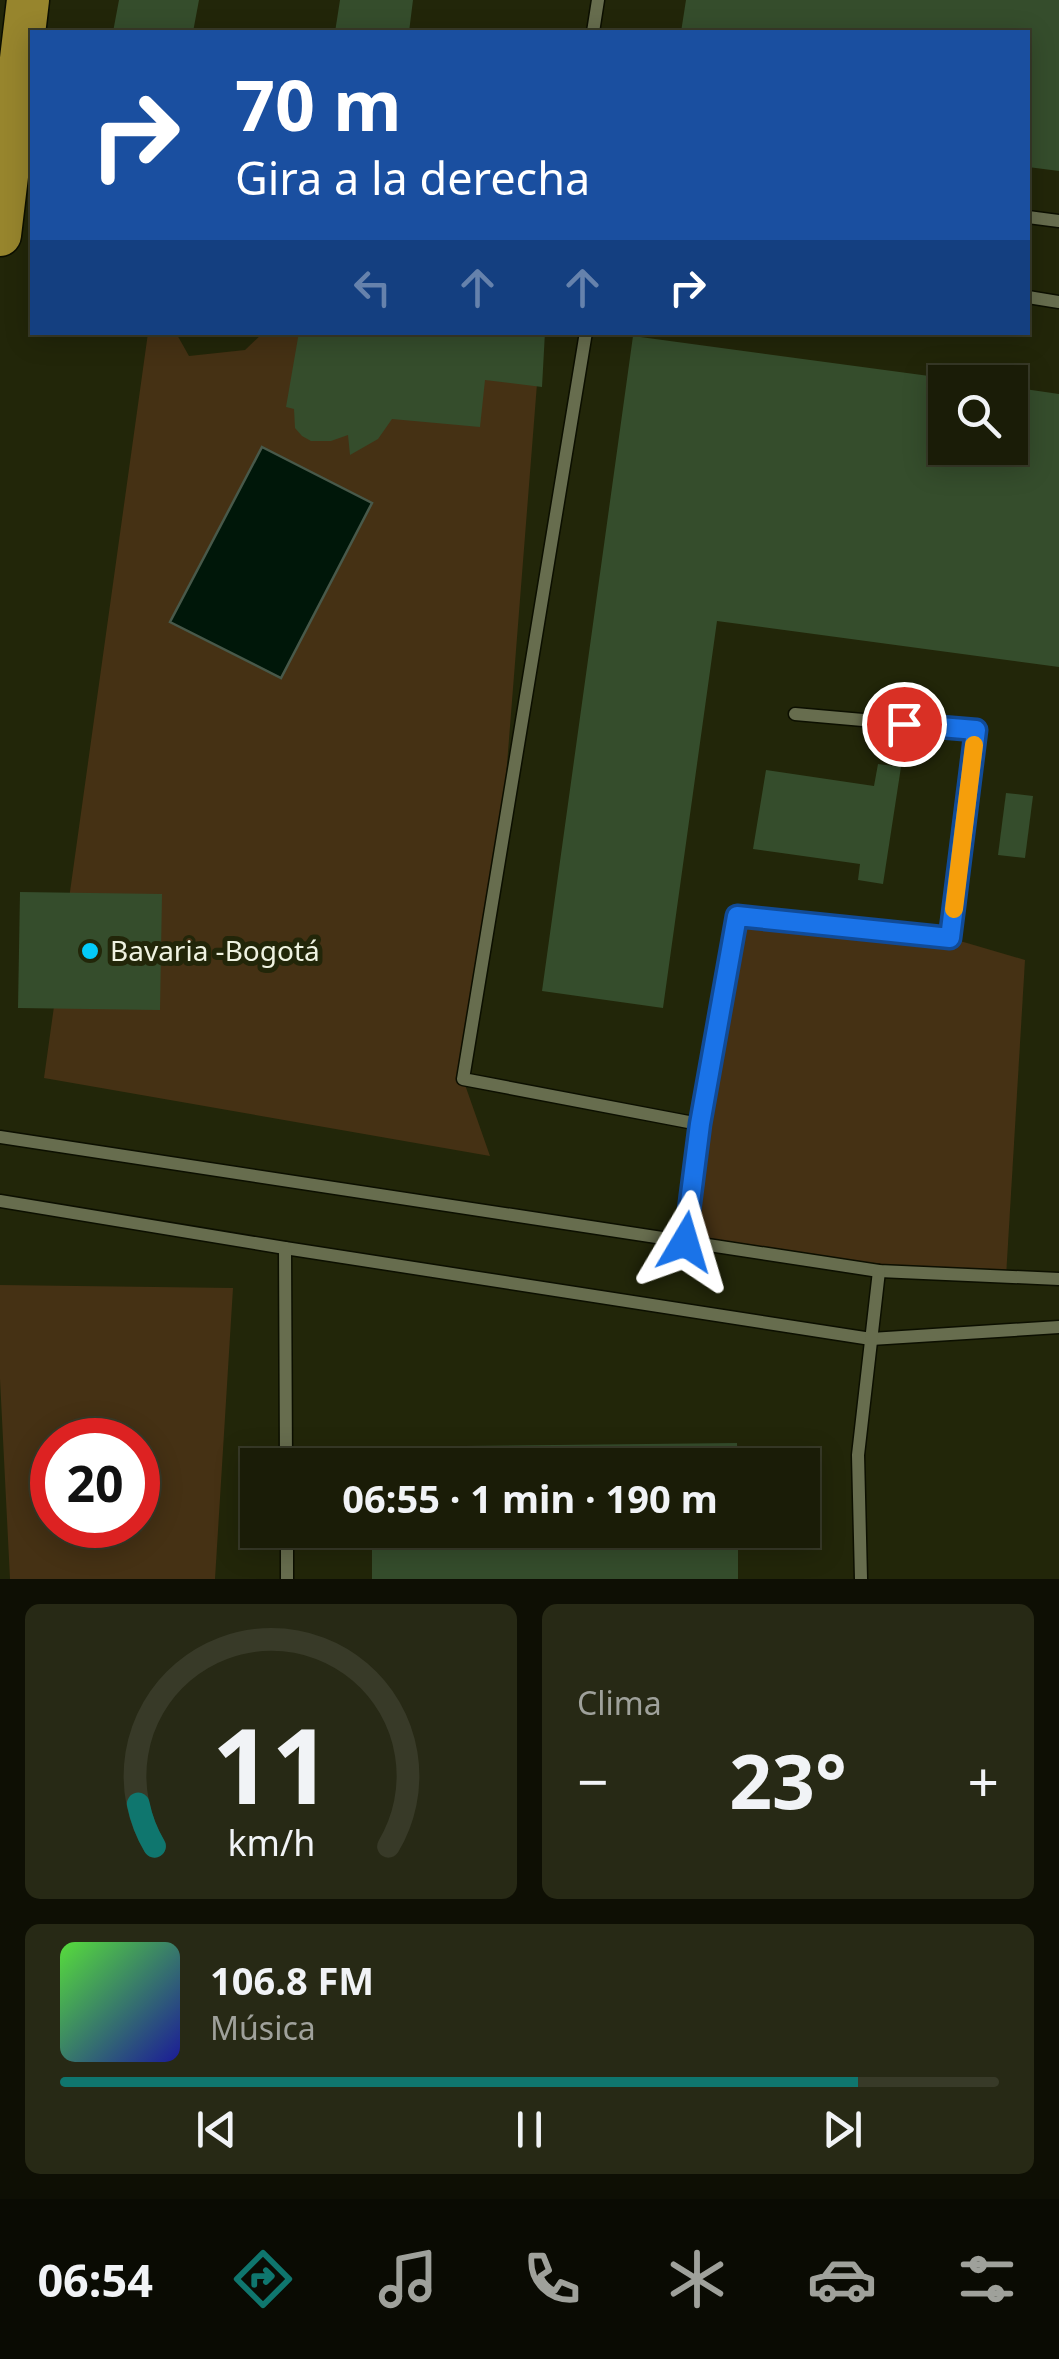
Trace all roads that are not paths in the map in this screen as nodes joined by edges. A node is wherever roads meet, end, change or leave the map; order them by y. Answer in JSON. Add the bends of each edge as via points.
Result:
{"nodes":[{"id":1,"x":28,"y":0,"type":"edge"},
{"id":2,"x":598,"y":0,"type":"edge"},
{"id":3,"x":593,"y":30,"type":"edge"},
{"id":4,"x":25,"y":85,"type":"edge"},
{"id":5,"x":1030,"y":216,"type":"edge"},
{"id":6,"x":1059,"y":221,"type":"edge"},
{"id":7,"x":0,"y":235,"type":"edge"},
{"id":8,"x":1030,"y":298,"type":"edge"},
{"id":9,"x":1059,"y":302,"type":"edge"},
{"id":10,"x":586,"y":335,"type":"edge"},
{"id":11,"x":795,"y":714,"type":"dead end"},
{"id":12,"x":700,"y":1124,"type":"junction"},
{"id":13,"x":0,"y":1137,"type":"edge"},
{"id":14,"x":0,"y":1200,"type":"edge"},
{"id":15,"x":685,"y":1242,"type":"junction"},
{"id":16,"x":285,"y":1248,"type":"junction"},
{"id":17,"x":880,"y":1271,"type":"junction"},
{"id":18,"x":1059,"y":1279,"type":"edge"},
{"id":19,"x":1059,"y":1327,"type":"edge"},
{"id":20,"x":872,"y":1338,"type":"junction"},
{"id":21,"x":286,"y":1448,"type":"edge"},
{"id":22,"x":286,"y":1548,"type":"edge"},
{"id":23,"x":287,"y":1579,"type":"edge"},
{"id":24,"x":860,"y":1579,"type":"edge"}],
"edges":[{"from":1,"to":4,"type":"highway"},
{"from":2,"to":3,"type":"lane"},
{"from":4,"to":7,"type":"highway"},
{"from":5,"to":6,"type":"lane"},
{"from":8,"to":9,"type":"lane"},
{"from":10,"to":12,"type":"lane","via":[[463,1079]]},
{"from":11,"to":12,"type":"lane","via":[[976,730],[950,938],[737,916]]},
{"from":12,"to":15,"type":"lane"},
{"from":13,"to":15,"type":"lane"},
{"from":14,"to":16,"type":"lane"},
{"from":15,"to":17,"type":"lane"},
{"from":16,"to":20,"type":"lane"},
{"from":16,"to":21,"type":"lane"},
{"from":17,"to":18,"type":"lane"},
{"from":17,"to":20,"type":"lane"},
{"from":19,"to":20,"type":"lane"},
{"from":20,"to":24,"type":"lane","via":[[858,1455]]},
{"from":22,"to":23,"type":"lane"}]}
